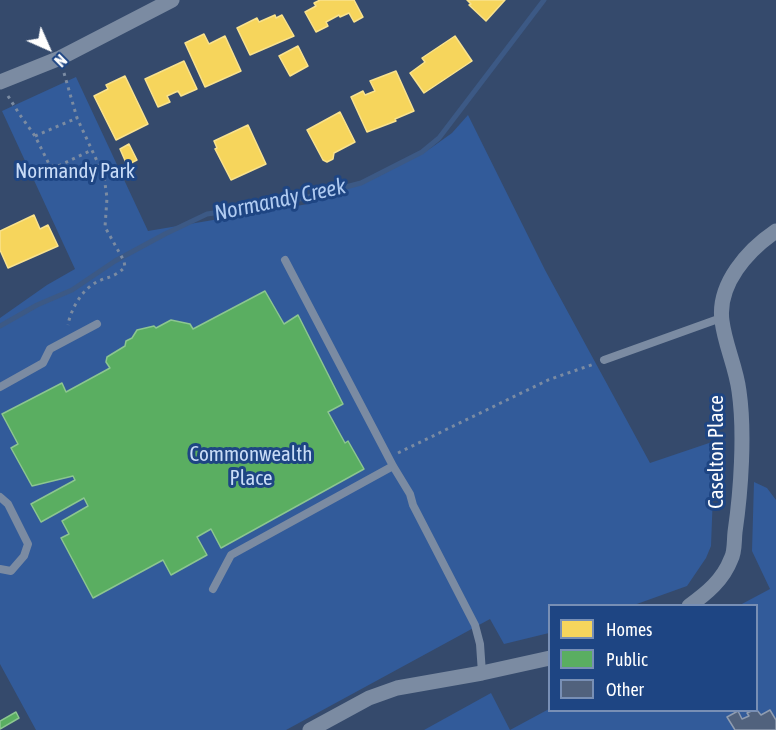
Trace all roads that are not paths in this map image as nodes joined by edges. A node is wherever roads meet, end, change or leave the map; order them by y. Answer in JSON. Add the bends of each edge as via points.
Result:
{"nodes":[{"id":1,"x":170,"y":0,"type":"edge"},
{"id":2,"x":0,"y":82,"type":"edge"},
{"id":3,"x":776,"y":231,"type":"edge"},
{"id":4,"x":285,"y":260,"type":"dead end"},
{"id":5,"x":721,"y":318,"type":"junction"},
{"id":6,"x":97,"y":324,"type":"dead end"},
{"id":7,"x":604,"y":360,"type":"road end"},
{"id":8,"x":0,"y":387,"type":"edge"},
{"id":9,"x":393,"y":466,"type":"junction"},
{"id":10,"x":0,"y":497,"type":"edge"},
{"id":11,"x":0,"y":569,"type":"edge"},
{"id":12,"x":213,"y":589,"type":"dead end"},
{"id":13,"x":692,"y":604,"type":"edge"},
{"id":14,"x":548,"y":658,"type":"edge"},
{"id":15,"x":482,"y":673,"type":"junction"},
{"id":16,"x":310,"y":730,"type":"edge"}],
"edges":[{"from":1,"to":2,"type":"street","via":[[60,58]]},
{"from":3,"to":5,"type":"street","name":"Caselton Place","via":[[738,265],[725,291]]},
{"from":4,"to":9,"type":"lane"},
{"from":5,"to":7,"type":"lane"},
{"from":5,"to":13,"type":"street","name":"Caselton Place","via":[[739,390],[742,429],[737,519],[732,558],[716,585]]},
{"from":6,"to":8,"type":"lane","via":[[50,349],[43,363]]},
{"from":9,"to":12,"type":"lane","via":[[231,555]]},
{"from":9,"to":15,"type":"lane","via":[[475,626]]},
{"from":10,"to":11,"type":"lane","via":[[8,504],[28,544],[11,572]]},
{"from":14,"to":15,"type":"street"},
{"from":15,"to":16,"type":"street","via":[[397,688],[369,698]]}]}
